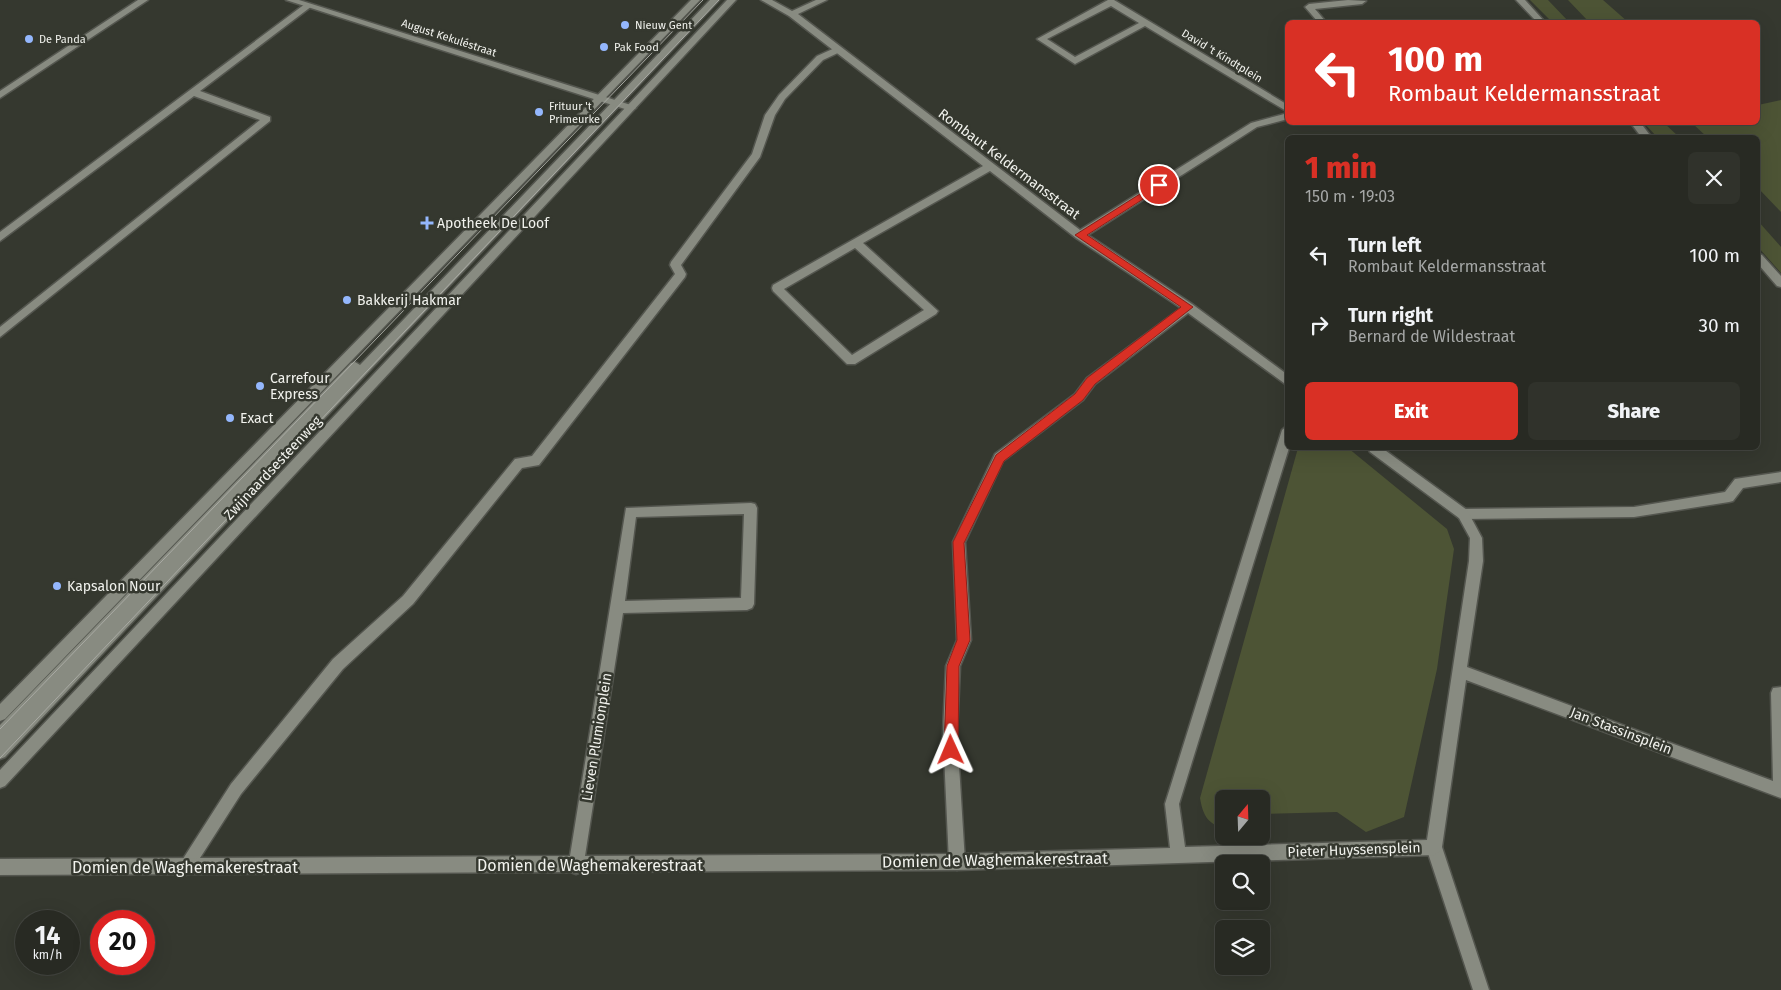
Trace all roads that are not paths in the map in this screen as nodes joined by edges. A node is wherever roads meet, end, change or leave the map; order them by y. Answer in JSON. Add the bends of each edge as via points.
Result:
{"nodes":[{"id":1,"x":144,"y":0,"type":"edge"},
{"id":2,"x":290,"y":0,"type":"edge"},
{"id":3,"x":696,"y":0,"type":"edge"},
{"id":4,"x":707,"y":0,"type":"edge"},
{"id":5,"x":715,"y":0,"type":"edge"},
{"id":6,"x":732,"y":0,"type":"edge"},
{"id":7,"x":765,"y":0,"type":"edge"},
{"id":8,"x":823,"y":0,"type":"edge"},
{"id":9,"x":1520,"y":0,"type":"edge"},
{"id":10,"x":1362,"y":1,"type":"edge"},
{"id":11,"x":308,"y":6,"type":"junction"},
{"id":12,"x":792,"y":14,"type":"junction"},
{"id":13,"x":1320,"y":20,"type":"edge"},
{"id":14,"x":1540,"y":20,"type":"edge"},
{"id":15,"x":1145,"y":22,"type":"junction"},
{"id":16,"x":837,"y":50,"type":"junction"},
{"id":17,"x":193,"y":92,"type":"junction"},
{"id":18,"x":0,"y":95,"type":"edge"},
{"id":19,"x":601,"y":98,"type":"junction"},
{"id":20,"x":1285,"y":107,"type":"edge"},
{"id":21,"x":631,"y":108,"type":"junction"},
{"id":22,"x":1285,"y":117,"type":"edge"},
{"id":23,"x":1637,"y":125,"type":"edge"},
{"id":24,"x":1645,"y":135,"type":"edge"},
{"id":25,"x":990,"y":166,"type":"junction"},
{"id":26,"x":1080,"y":235,"type":"junction"},
{"id":27,"x":0,"y":237,"type":"edge"},
{"id":28,"x":856,"y":243,"type":"junction"},
{"id":29,"x":1760,"y":260,"type":"edge"},
{"id":30,"x":1781,"y":283,"type":"edge"},
{"id":31,"x":1188,"y":307,"type":"junction"},
{"id":32,"x":0,"y":333,"type":"edge"},
{"id":33,"x":1285,"y":380,"type":"edge"},
{"id":34,"x":1285,"y":440,"type":"edge"},
{"id":35,"x":1377,"y":450,"type":"edge"},
{"id":36,"x":1781,"y":477,"type":"edge"},
{"id":37,"x":1463,"y":514,"type":"junction"},
{"id":38,"x":617,"y":607,"type":"junction"},
{"id":39,"x":1460,"y":671,"type":"junction"},
{"id":40,"x":1781,"y":694,"type":"edge"},
{"id":41,"x":0,"y":714,"type":"edge"},
{"id":42,"x":0,"y":735,"type":"edge"},
{"id":43,"x":0,"y":752,"type":"edge"},
{"id":44,"x":0,"y":781,"type":"edge"},
{"id":45,"x":1781,"y":790,"type":"edge"},
{"id":46,"x":1434,"y":847,"type":"junction"},
{"id":47,"x":1179,"y":856,"type":"junction"},
{"id":48,"x":957,"y":862,"type":"junction"},
{"id":49,"x":576,"y":866,"type":"junction"},
{"id":50,"x":0,"y":867,"type":"edge"},
{"id":51,"x":186,"y":867,"type":"junction"},
{"id":52,"x":1482,"y":990,"type":"edge"}],
"edges":[{"from":1,"to":18,"type":"street"},
{"from":2,"to":11,"type":"street","name":"August Kekuléstraat"},
{"from":3,"to":19,"type":"street","name":"Zwijnaardsesteenweg"},
{"from":4,"to":42,"type":"street"},
{"from":5,"to":43,"type":"street"},
{"from":6,"to":21,"type":"street","name":"Zwijnaardsesteenweg"},
{"from":7,"to":12,"type":"street","name":"Rombaut Keldermansstraat"},
{"from":8,"to":12,"type":"street"},
{"from":9,"to":14,"type":"street"},
{"from":10,"to":13,"type":"street","via":[[1310,7]]},
{"from":11,"to":17,"type":"street"},
{"from":11,"to":19,"type":"street","name":"August Kekuléstraat"},
{"from":12,"to":16,"type":"street","name":"Rombaut Keldermansstraat"},
{"from":15,"to":15,"type":"street","name":"David 't Kindtplein","via":[[1075,61],[1041,39],[1111,2]]},
{"from":15,"to":20,"type":"street","name":"David 't Kindtplein"},
{"from":16,"to":25,"type":"street","name":"Rombaut Keldermansstraat"},
{"from":16,"to":51,"type":"street","via":[[820,58],[782,97],[770,115],[757,155],[675,266],[681,274],[535,461],[519,463],[422,584],[338,664],[231,796]]},
{"from":17,"to":27,"type":"street"},
{"from":17,"to":32,"type":"street","via":[[267,119]]},
{"from":19,"to":21,"type":"street","name":"August Kekuléstraat"},
{"from":19,"to":41,"type":"street","name":"Zwijnaardsesteenweg"},
{"from":21,"to":44,"type":"street","name":"Zwijnaardsesteenweg"},
{"from":22,"to":26,"type":"street","via":[[1254,125]]},
{"from":23,"to":24,"type":"street"},
{"from":25,"to":26,"type":"street","name":"Rombaut Keldermansstraat"},
{"from":25,"to":28,"type":"street"},
{"from":26,"to":31,"type":"street","name":"Rombaut Keldermansstraat"},
{"from":28,"to":28,"type":"street","via":[[777,288],[851,361],[932,310]]},
{"from":29,"to":30,"type":"street"},
{"from":31,"to":33,"type":"street","name":"Rombaut Keldermansstraat"},
{"from":31,"to":48,"type":"street","via":[[1091,381],[1079,397],[1000,458],[958,542],[964,640],[953,666],[950,733]]},
{"from":34,"to":47,"type":"street","via":[[1172,804]]},
{"from":35,"to":37,"type":"street","name":"Pieter Huyssensplein"},
{"from":36,"to":37,"type":"street","via":[[1739,484],[1729,497],[1634,512]]},
{"from":37,"to":39,"type":"street","name":"Pieter Huyssensplein","via":[[1476,538],[1476,561]]},
{"from":38,"to":38,"type":"street","name":"Lieven Plumionplein","via":[[747,604],[751,508],[630,512]]},
{"from":38,"to":49,"type":"street","name":"Lieven Plumionplein"},
{"from":39,"to":45,"type":"street","name":"Jan Stassinsplein"},
{"from":39,"to":46,"type":"street","name":"Pieter Huyssensplein"},
{"from":40,"to":45,"type":"street","name":"Jan Stassinsplein","via":[[1778,693]]},
{"from":46,"to":47,"type":"street","name":"Pieter Huyssensplein"},
{"from":46,"to":52,"type":"street"},
{"from":47,"to":48,"type":"street","name":"Domien de Waghemakerestraat"},
{"from":48,"to":49,"type":"street","name":"Domien de Waghemakerestraat"},
{"from":49,"to":51,"type":"street","name":"Domien de Waghemakerestraat"},
{"from":50,"to":51,"type":"street","name":"Domien de Waghemakerestraat"}]}
